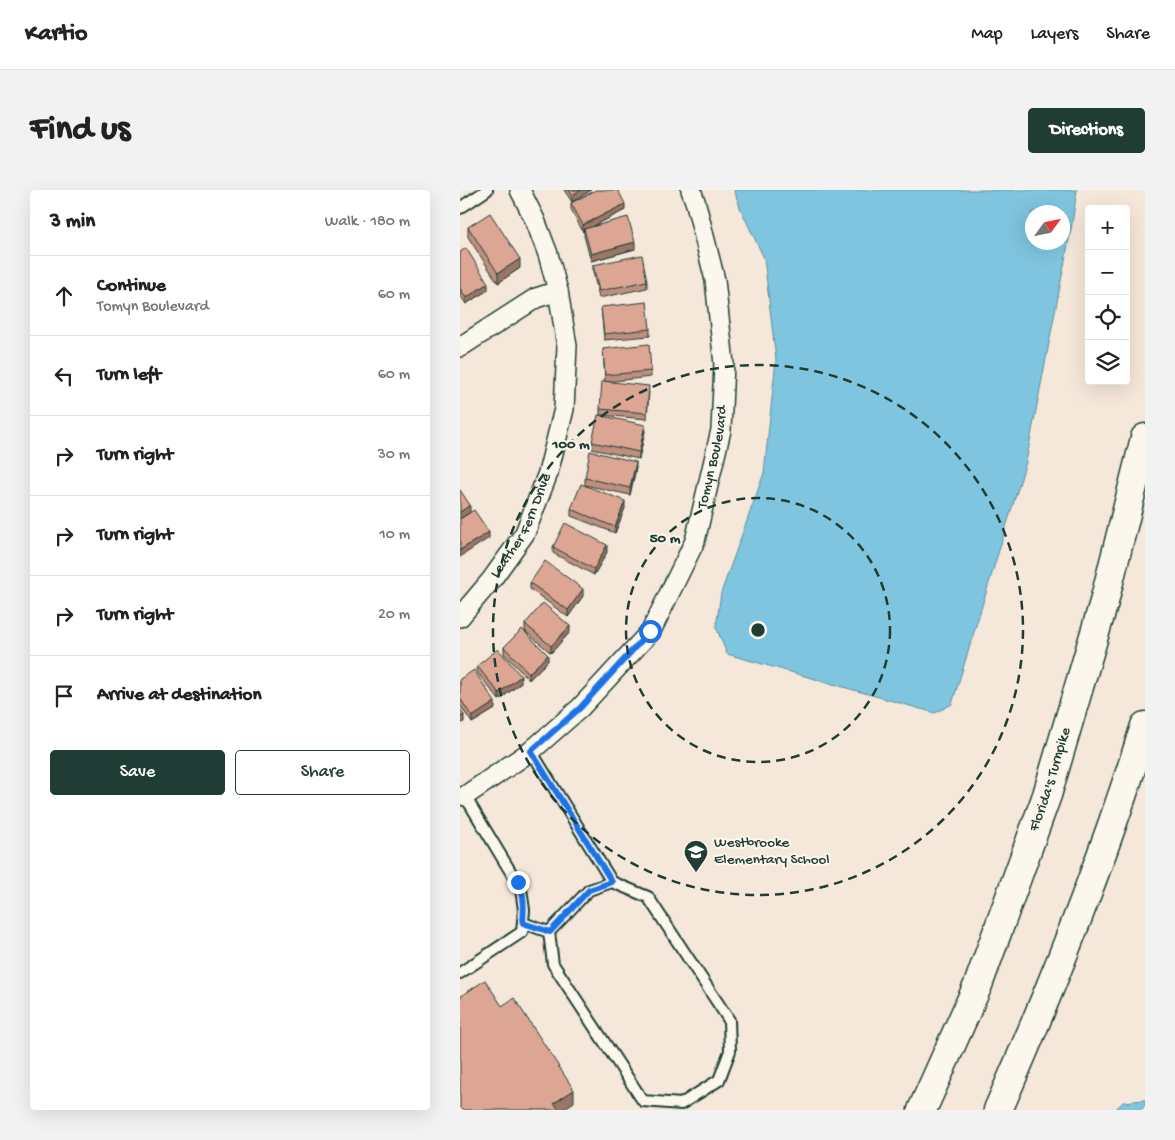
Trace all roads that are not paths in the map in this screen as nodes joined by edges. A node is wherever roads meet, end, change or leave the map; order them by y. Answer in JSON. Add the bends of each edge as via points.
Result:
{"nodes":[{"id":1,"x":487,"y":190,"type":"edge"},
{"id":2,"x":520,"y":190,"type":"edge"},
{"id":3,"x":691,"y":195,"type":"edge"},
{"id":4,"x":460,"y":208,"type":"edge"},
{"id":5,"x":558,"y":291,"type":"junction"},
{"id":6,"x":460,"y":347,"type":"edge"},
{"id":7,"x":1145,"y":438,"type":"edge"},
{"id":8,"x":460,"y":616,"type":"edge"},
{"id":9,"x":1145,"y":726,"type":"edge"},
{"id":10,"x":531,"y":751,"type":"junction"},
{"id":11,"x":462,"y":798,"type":"edge"},
{"id":12,"x":612,"y":882,"type":"junction"},
{"id":13,"x":523,"y":923,"type":"junction"},
{"id":14,"x":550,"y":932,"type":"junction"},
{"id":15,"x":460,"y":973,"type":"edge"},
{"id":16,"x":657,"y":1106,"type":"edge"},
{"id":17,"x":922,"y":1110,"type":"edge"},
{"id":18,"x":998,"y":1110,"type":"edge"}],
"edges":[{"from":1,"to":4,"type":"lane"},
{"from":2,"to":5,"type":"street","name":"Leather Fern Drive","via":[[548,254]]},
{"from":3,"to":10,"type":"street","name":"Tomyn Boulevard","via":[[715,280],[724,364],[721,430],[695,540],[650,631],[580,708]]},
{"from":5,"to":6,"type":"street","via":[[536,298]]},
{"from":5,"to":8,"type":"street","name":"Leather Fern Drive","via":[[567,346],[564,409],[548,473],[526,533],[492,580]]},
{"from":7,"to":17,"type":"highway","name":"Florida's Turnpike","via":[[1104,602],[1047,795],[978,985]]},
{"from":9,"to":18,"type":"highway","via":[[1078,920]]},
{"from":10,"to":11,"type":"street","name":"Tomyn Boulevard"},
{"from":10,"to":12,"type":"lane"},
{"from":11,"to":13,"type":"lane","via":[[521,889]]},
{"from":12,"to":14,"type":"lane","via":[[589,890]]},
{"from":12,"to":16,"type":"lane","via":[[648,897],[729,1020],[730,1051],[719,1080],[681,1104]]},
{"from":13,"to":14,"type":"lane"},
{"from":13,"to":15,"type":"lane","via":[[522,932]]},
{"from":14,"to":16,"type":"lane","via":[[552,964],[643,1101]]}]}
